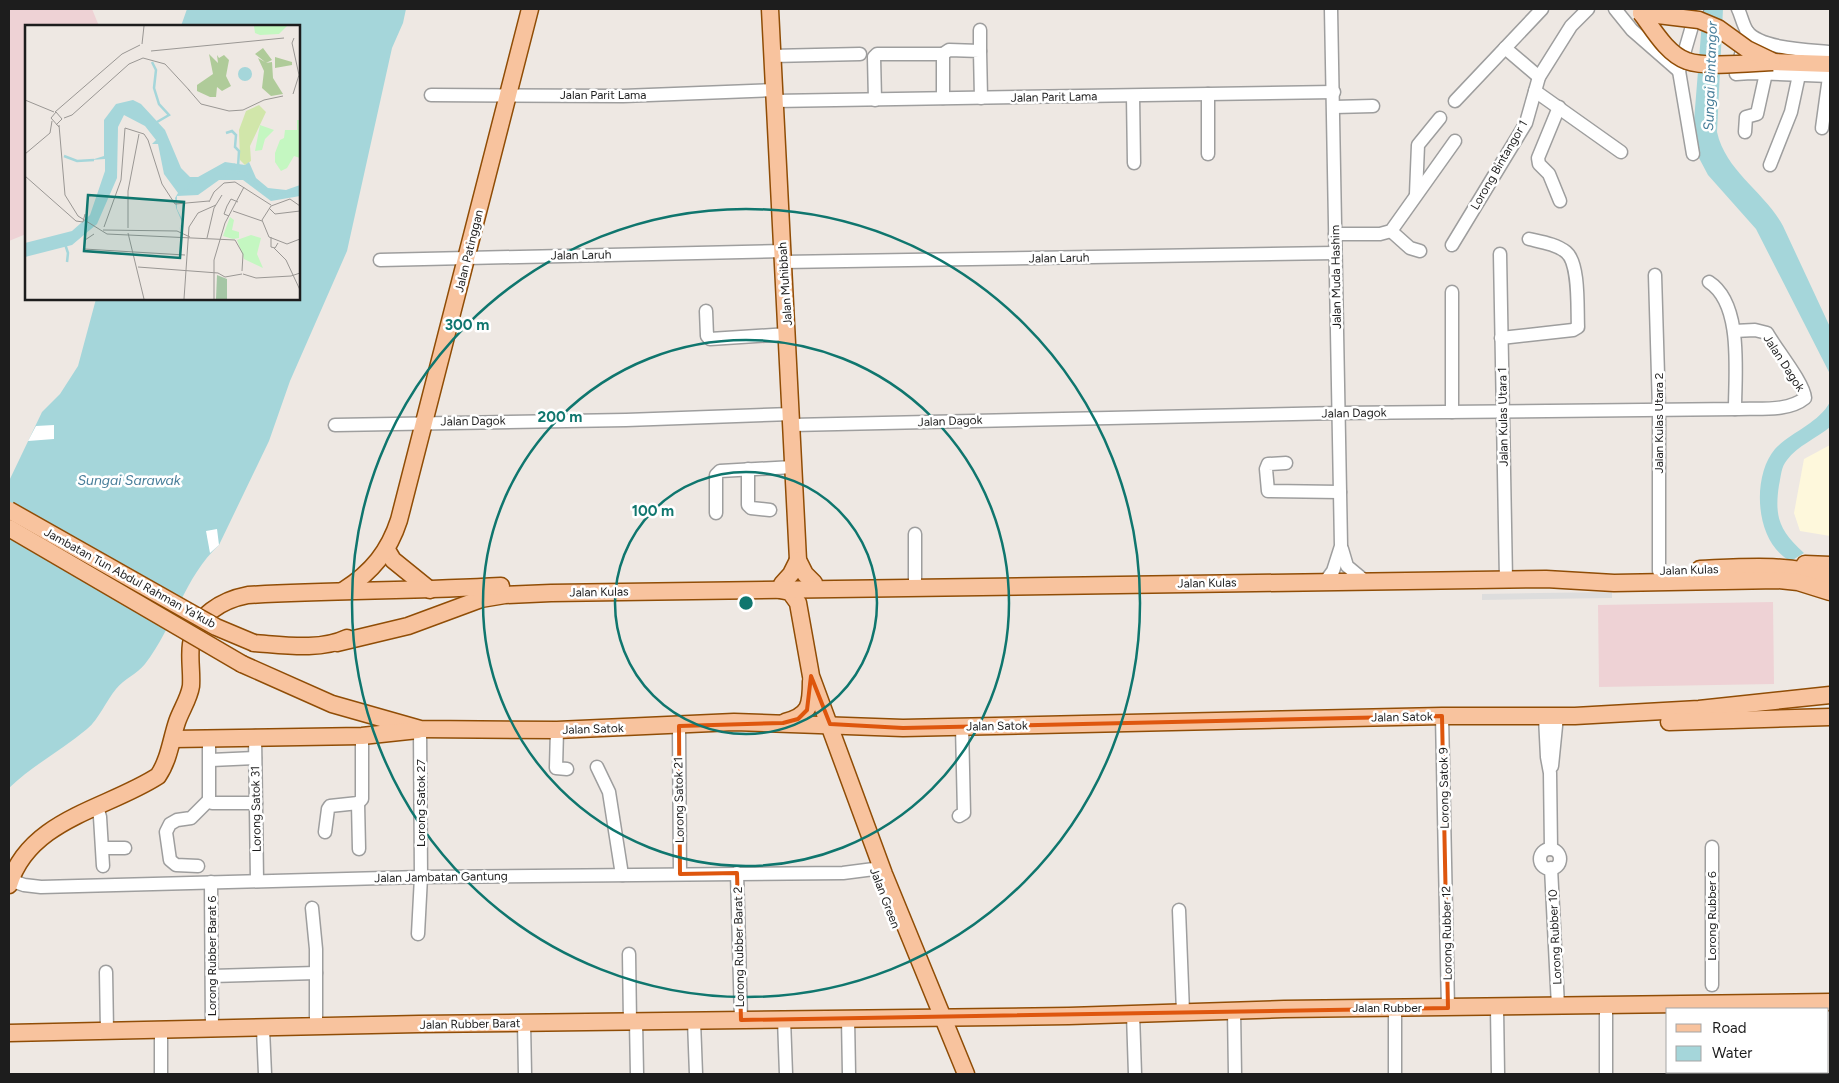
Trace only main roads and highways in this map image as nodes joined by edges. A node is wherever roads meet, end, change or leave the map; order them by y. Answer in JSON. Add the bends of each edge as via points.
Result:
{"nodes":[{"id":1,"x":530,"y":9,"type":"edge"},
{"id":2,"x":770,"y":9,"type":"edge"},
{"id":3,"x":1639,"y":11,"type":"edge"},
{"id":4,"x":1770,"y":68,"type":"junction"},
{"id":5,"x":1830,"y":72,"type":"edge"},
{"id":6,"x":9,"y":510,"type":"edge"},
{"id":7,"x":9,"y":528,"type":"edge"},
{"id":8,"x":387,"y":550,"type":"junction"},
{"id":9,"x":798,"y":560,"type":"junction"},
{"id":10,"x":1830,"y":565,"type":"edge"},
{"id":11,"x":1783,"y":567,"type":"junction"},
{"id":12,"x":1830,"y":578,"type":"edge"},
{"id":13,"x":1546,"y":579,"type":"junction"},
{"id":14,"x":814,"y":583,"type":"junction"},
{"id":15,"x":503,"y":586,"type":"junction"},
{"id":16,"x":778,"y":586,"type":"junction"},
{"id":17,"x":868,"y":588,"type":"junction"},
{"id":18,"x":344,"y":590,"type":"junction"},
{"id":19,"x":430,"y":590,"type":"junction"},
{"id":20,"x":1830,"y":592,"type":"edge"},
{"id":21,"x":254,"y":643,"type":"joint"},
{"id":22,"x":337,"y":643,"type":"junction"},
{"id":23,"x":242,"y":664,"type":"joint"},
{"id":24,"x":811,"y":676,"type":"junction"},
{"id":25,"x":1830,"y":695,"type":"edge"},
{"id":26,"x":1575,"y":716,"type":"junction"},
{"id":27,"x":1830,"y":718,"type":"edge"},
{"id":28,"x":783,"y":723,"type":"junction"},
{"id":29,"x":812,"y":724,"type":"junction"},
{"id":30,"x":830,"y":724,"type":"junction"},
{"id":31,"x":420,"y":729,"type":"junction"},
{"id":32,"x":173,"y":739,"type":"junction"},
{"id":33,"x":10,"y":876,"type":"edge"},
{"id":34,"x":1830,"y":1002,"type":"edge"},
{"id":35,"x":1697,"y":1007,"type":"edge"},
{"id":36,"x":1725,"y":1007,"type":"edge"},
{"id":37,"x":937,"y":1018,"type":"junction"},
{"id":38,"x":9,"y":1033,"type":"edge"},
{"id":39,"x":955,"y":1074,"type":"edge"},
{"id":40,"x":966,"y":1074,"type":"edge"}],
"edges":[{"from":1,"to":8,"type":"main road","name":"Jalan Patinggan","via":[[404,501]]},
{"from":2,"to":9,"type":"main road","name":"Jalan Muhibbah"},
{"from":3,"to":4,"type":"main road","bridge":true,"via":[[1699,20],[1718,28]]},
{"from":3,"to":4,"type":"main road","bridge":true,"via":[[1671,51],[1687,62]]},
{"from":4,"to":5,"type":"main road"},
{"from":6,"to":21,"type":"main road","name":"Jambatan Tun Abdul Rahman Ya'kub","bridge":true,"via":[[216,627]]},
{"from":7,"to":23,"type":"main road","name":"Jambatan Tun Abdul Rahman Ya'kub","bridge":true},
{"from":8,"to":18,"type":"main road","name":"Jalan Patinggan","via":[[358,581]]},
{"from":8,"to":19,"type":"main road","via":[[393,560]]},
{"from":9,"to":14,"type":"main road"},
{"from":9,"to":16,"type":"main road","via":[[791,574]]},
{"from":10,"to":11,"type":"main road"},
{"from":11,"to":12,"type":"main road","name":"Jalan Kulas"},
{"from":11,"to":13,"type":"main road","name":"Jalan Kulas","via":[[1599,573]]},
{"from":13,"to":17,"type":"main road","name":"Jalan Kulas"},
{"from":13,"to":20,"type":"main road","name":"Jalan Kulas","via":[[1614,583],[1746,579],[1798,582]]},
{"from":14,"to":16,"type":"main road","name":"Jalan Kulas"},
{"from":14,"to":17,"type":"main road","name":"Jalan Kulas"},
{"from":15,"to":16,"type":"main road","name":"Jalan Kulas","via":[[592,583]]},
{"from":15,"to":19,"type":"main road","name":"Jalan Kulas"},
{"from":15,"to":22,"type":"main road","name":"Jalan Kulas","via":[[443,603],[359,632]]},
{"from":16,"to":17,"type":"main road","name":"Jalan Kulas"},
{"from":16,"to":22,"type":"main road","name":"Jalan Kulas","via":[[505,595],[464,604],[408,626]]},
{"from":16,"to":24,"type":"main road","via":[[790,592],[798,603]]},
{"from":18,"to":19,"type":"main road","name":"Jalan Kulas"},
{"from":18,"to":32,"type":"main road","name":"Jalan Kulas","via":[[248,595],[232,598],[208,612],[191,643],[190,686]]},
{"from":21,"to":22,"type":"main road","name":"Jalan Kulas","via":[[286,646]]},
{"from":23,"to":31,"type":"main road","name":"Jalan Satok","via":[[332,704]]},
{"from":24,"to":28,"type":"main road","via":[[811,699],[807,710],[798,718]]},
{"from":24,"to":30,"type":"main road"},
{"from":25,"to":26,"type":"main road","name":"Jalan Satok","via":[[1699,710]]},
{"from":26,"to":27,"type":"main road","name":"Jalan Satok","via":[[1613,722]]},
{"from":26,"to":30,"type":"main road","name":"Jalan Satok","via":[[903,728]]},
{"from":28,"to":29,"type":"main road","name":"Jalan Satok"},
{"from":28,"to":31,"type":"main road","name":"Jalan Satok","via":[[734,722],[557,730]]},
{"from":29,"to":30,"type":"main road","name":"Jalan Satok"},
{"from":29,"to":37,"type":"main road","name":"Jalan Green","via":[[830,752],[874,869]]},
{"from":30,"to":37,"type":"main road","name":"Jalan Green"},
{"from":31,"to":32,"type":"main road","name":"Jalan Satok","via":[[362,736]]},
{"from":32,"to":33,"type":"main road","name":"Jalan Kulas","via":[[164,768],[158,776],[52,828],[24,855]]},
{"from":34,"to":36,"type":"main road","name":"Jalan Rubber"},
{"from":35,"to":36,"type":"main road","name":"Jalan Rubber"},
{"from":35,"to":37,"type":"main road","name":"Jalan Rubber","via":[[1234,1010]]},
{"from":37,"to":38,"type":"main road","name":"Jalan Rubber Barat"},
{"from":37,"to":39,"type":"main road","name":"Jalan Green"},
{"from":37,"to":40,"type":"main road","name":"Jalan Green"}]}
